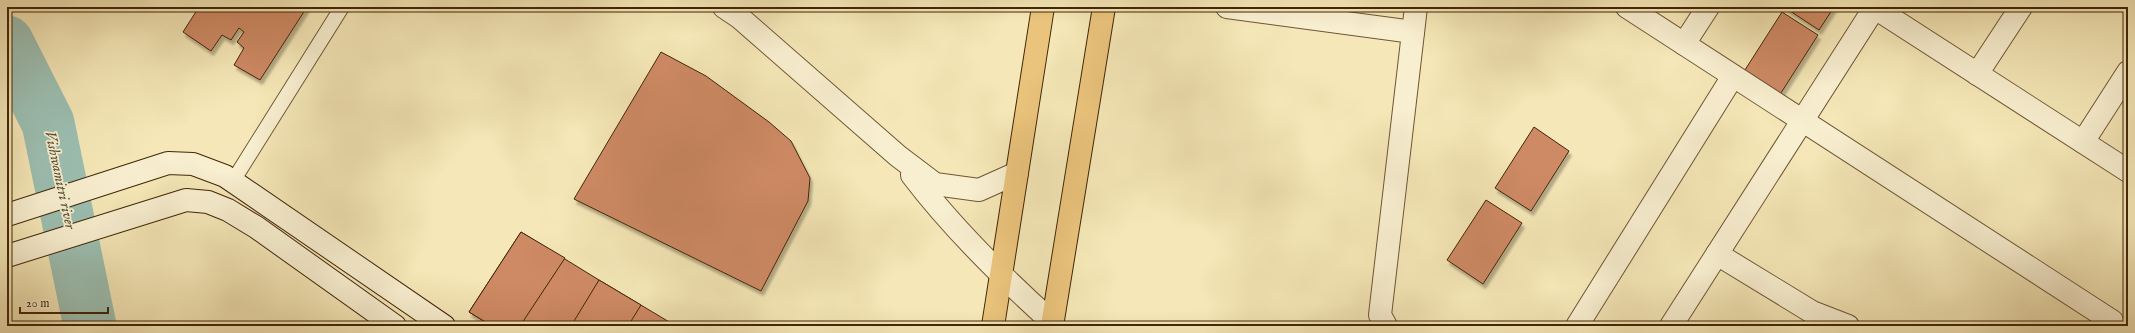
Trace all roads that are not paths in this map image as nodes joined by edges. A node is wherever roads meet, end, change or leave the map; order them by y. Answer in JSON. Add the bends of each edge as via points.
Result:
{"nodes":[{"id":1,"x":342,"y":7,"type":"edge"},
{"id":2,"x":724,"y":7,"type":"edge"},
{"id":3,"x":1043,"y":7,"type":"edge"},
{"id":4,"x":1104,"y":7,"type":"edge"},
{"id":5,"x":1227,"y":7,"type":"edge"},
{"id":6,"x":1416,"y":7,"type":"edge"},
{"id":7,"x":1627,"y":7,"type":"edge"},
{"id":8,"x":1708,"y":7,"type":"edge"},
{"id":9,"x":1875,"y":7,"type":"edge"},
{"id":10,"x":2021,"y":7,"type":"edge"},
{"id":11,"x":1413,"y":32,"type":"junction"},
{"id":12,"x":1684,"y":44,"type":"junction"},
{"id":13,"x":2128,"y":72,"type":"edge"},
{"id":14,"x":1978,"y":74,"type":"junction"},
{"id":15,"x":1734,"y":76,"type":"junction"},
{"id":16,"x":1802,"y":120,"type":"junction"},
{"id":17,"x":2083,"y":142,"type":"junction"},
{"id":18,"x":898,"y":156,"type":"junction"},
{"id":19,"x":2128,"y":171,"type":"edge"},
{"id":20,"x":1017,"y":173,"type":"junction"},
{"id":21,"x":233,"y":181,"type":"junction"},
{"id":22,"x":7,"y":215,"type":"edge"},
{"id":23,"x":1717,"y":254,"type":"junction"},
{"id":24,"x":7,"y":256,"type":"edge"},
{"id":25,"x":1001,"y":276,"type":"junction"},
{"id":26,"x":1808,"y":319,"type":"edge"},
{"id":27,"x":1053,"y":324,"type":"edge"},
{"id":28,"x":395,"y":326,"type":"edge"},
{"id":29,"x":444,"y":326,"type":"edge"},
{"id":30,"x":993,"y":326,"type":"edge"},
{"id":31,"x":1386,"y":326,"type":"edge"},
{"id":32,"x":1577,"y":326,"type":"edge"},
{"id":33,"x":1671,"y":326,"type":"edge"},
{"id":34,"x":1848,"y":326,"type":"edge"},
{"id":35,"x":2108,"y":326,"type":"edge"}],
"edges":[{"from":1,"to":21,"type":"lane"},
{"from":2,"to":18,"type":"street","via":[[751,27]]},
{"from":3,"to":20,"type":"main road"},
{"from":4,"to":27,"type":"main road"},
{"from":5,"to":11,"type":"street"},
{"from":6,"to":11,"type":"street"},
{"from":7,"to":12,"type":"street"},
{"from":8,"to":12,"type":"street"},
{"from":9,"to":14,"type":"street"},
{"from":9,"to":16,"type":"street"},
{"from":10,"to":14,"type":"street"},
{"from":11,"to":31,"type":"street","via":[[1380,315]]},
{"from":12,"to":15,"type":"street"},
{"from":13,"to":17,"type":"street"},
{"from":14,"to":17,"type":"street"},
{"from":15,"to":16,"type":"street"},
{"from":15,"to":32,"type":"street"},
{"from":16,"to":23,"type":"street"},
{"from":16,"to":35,"type":"street","via":[[2112,321]]},
{"from":17,"to":19,"type":"street"},
{"from":18,"to":20,"type":"street","via":[[935,184],[979,190]]},
{"from":18,"to":25,"type":"street","via":[[934,204]]},
{"from":20,"to":25,"type":"main road"},
{"from":21,"to":22,"type":"street","via":[[193,164],[168,163]]},
{"from":21,"to":29,"type":"street"},
{"from":23,"to":26,"type":"street"},
{"from":23,"to":33,"type":"street"},
{"from":24,"to":28,"type":"street","via":[[186,200],[208,202],[228,210],[256,227]]},
{"from":25,"to":27,"type":"street"},
{"from":25,"to":30,"type":"main road"},
{"from":26,"to":34,"type":"street"}]}
